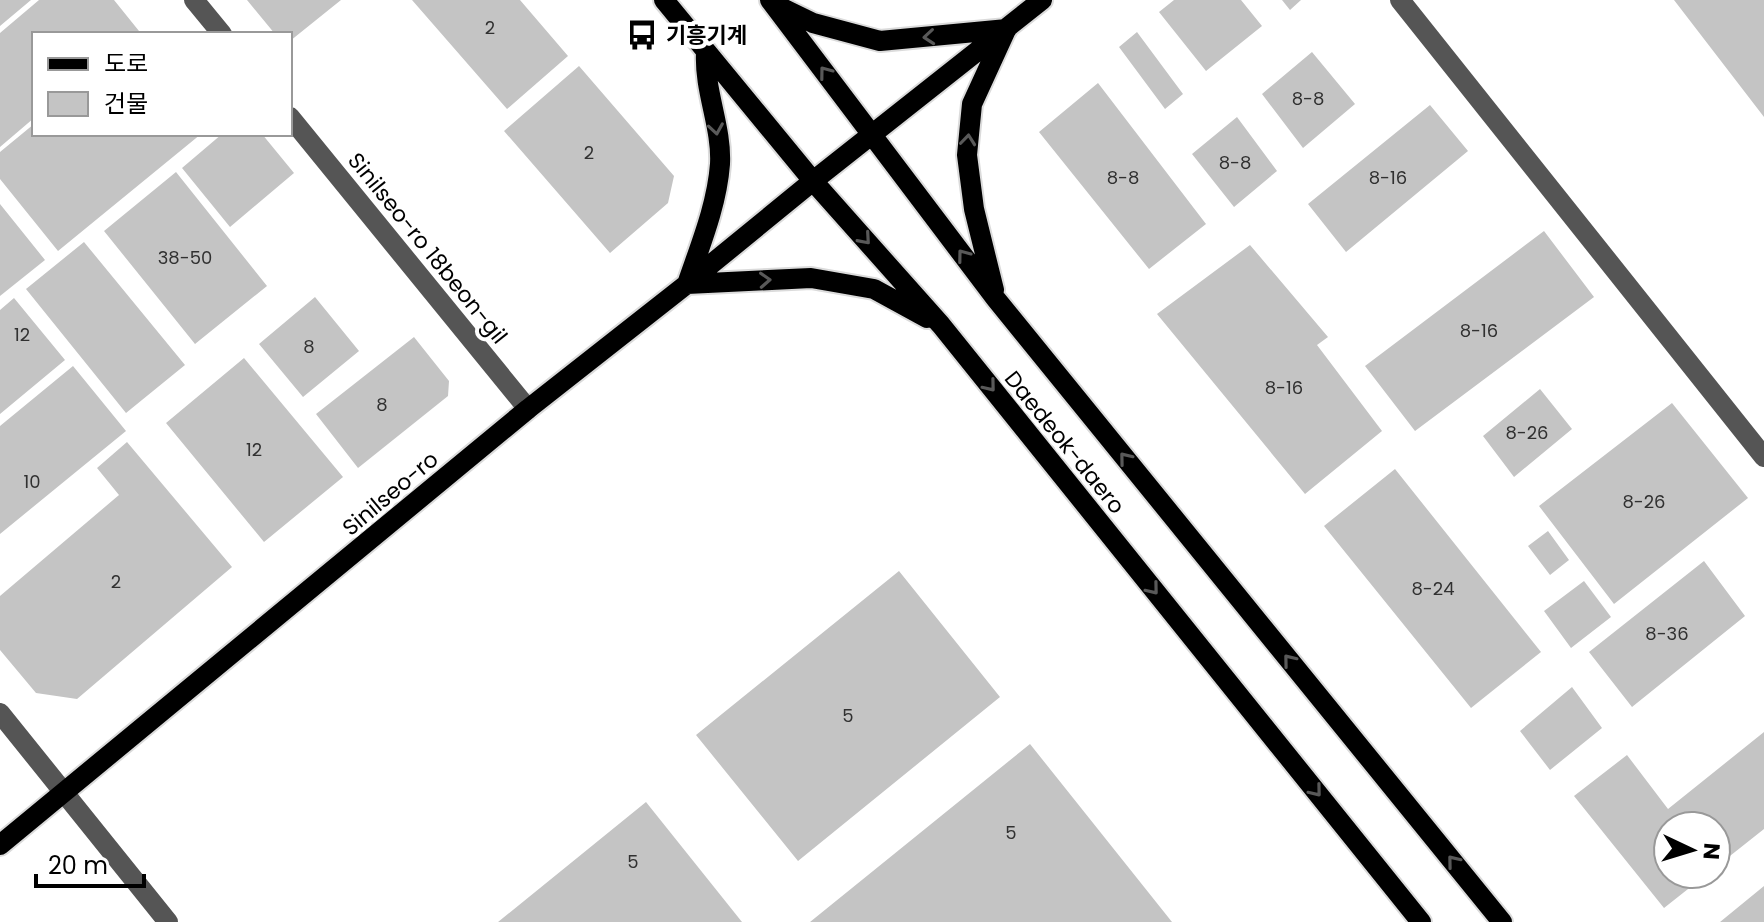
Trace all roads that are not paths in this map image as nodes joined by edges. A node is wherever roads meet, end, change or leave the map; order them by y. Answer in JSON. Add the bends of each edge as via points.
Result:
{"nodes":[{"id":1,"x":194,"y":0,"type":"edge"},
{"id":2,"x":664,"y":0,"type":"edge"},
{"id":3,"x":1042,"y":0,"type":"edge"},
{"id":4,"x":1400,"y":0,"type":"edge"},
{"id":5,"x":772,"y":2,"type":"edge"},
{"id":6,"x":1007,"y":29,"type":"junction"},
{"id":7,"x":220,"y":32,"type":"edge"},
{"id":8,"x":706,"y":53,"type":"junction"},
{"id":9,"x":292,"y":119,"type":"edge"},
{"id":10,"x":871,"y":135,"type":"junction"},
{"id":11,"x":813,"y":181,"type":"junction"},
{"id":12,"x":687,"y":284,"type":"junction"},
{"id":13,"x":996,"y":299,"type":"junction"},
{"id":14,"x":941,"y":325,"type":"junction"},
{"id":15,"x":528,"y":409,"type":"junction"},
{"id":16,"x":1764,"y":457,"type":"edge"},
{"id":17,"x":0,"y":713,"type":"edge"},
{"id":18,"x":64,"y":793,"type":"junction"},
{"id":19,"x":0,"y":845,"type":"edge"},
{"id":20,"x":168,"y":922,"type":"edge"},
{"id":21,"x":1421,"y":922,"type":"edge"},
{"id":22,"x":1502,"y":922,"type":"edge"}],
"edges":[{"from":1,"to":7,"type":"street"},
{"from":2,"to":8,"type":"main road","name":"Daedeok-daero"},
{"from":3,"to":6,"type":"main road","name":"Sinilseo-ro"},
{"from":4,"to":16,"type":"street"},
{"from":6,"to":5,"type":"main road","one_way":true,"via":[[880,41],[813,23]]},
{"from":10,"to":5,"type":"main road","name":"Daedeok-daero","one_way":true},
{"from":6,"to":10,"type":"main road","name":"Sinilseo-ro"},
{"from":13,"to":6,"type":"main road","one_way":true,"via":[[967,155],[972,104]]},
{"from":8,"to":11,"type":"main road","name":"Daedeok-daero"},
{"from":8,"to":12,"type":"main road","one_way":true,"via":[[720,163],[712,210]]},
{"from":9,"to":15,"type":"street","name":"Sinilseo-ro 18beon-gil"},
{"from":10,"to":11,"type":"main road","name":"Sinilseo-ro"},
{"from":13,"to":10,"type":"main road","name":"Daedeok-daero","one_way":true},
{"from":11,"to":12,"type":"main road","name":"Sinilseo-ro"},
{"from":11,"to":14,"type":"main road","name":"Daedeok-daero","one_way":true},
{"from":12,"to":14,"type":"main road","one_way":true,"via":[[811,278],[874,289]]},
{"from":12,"to":15,"type":"main road","name":"Sinilseo-ro"},
{"from":22,"to":13,"type":"main road","name":"Daedeok-daero","one_way":true},
{"from":14,"to":21,"type":"main road","name":"Daedeok-daero","one_way":true},
{"from":15,"to":18,"type":"main road","name":"Sinilseo-ro"},
{"from":17,"to":18,"type":"street"},
{"from":18,"to":19,"type":"main road","name":"Sinilseo-ro"},
{"from":18,"to":20,"type":"street"}]}
